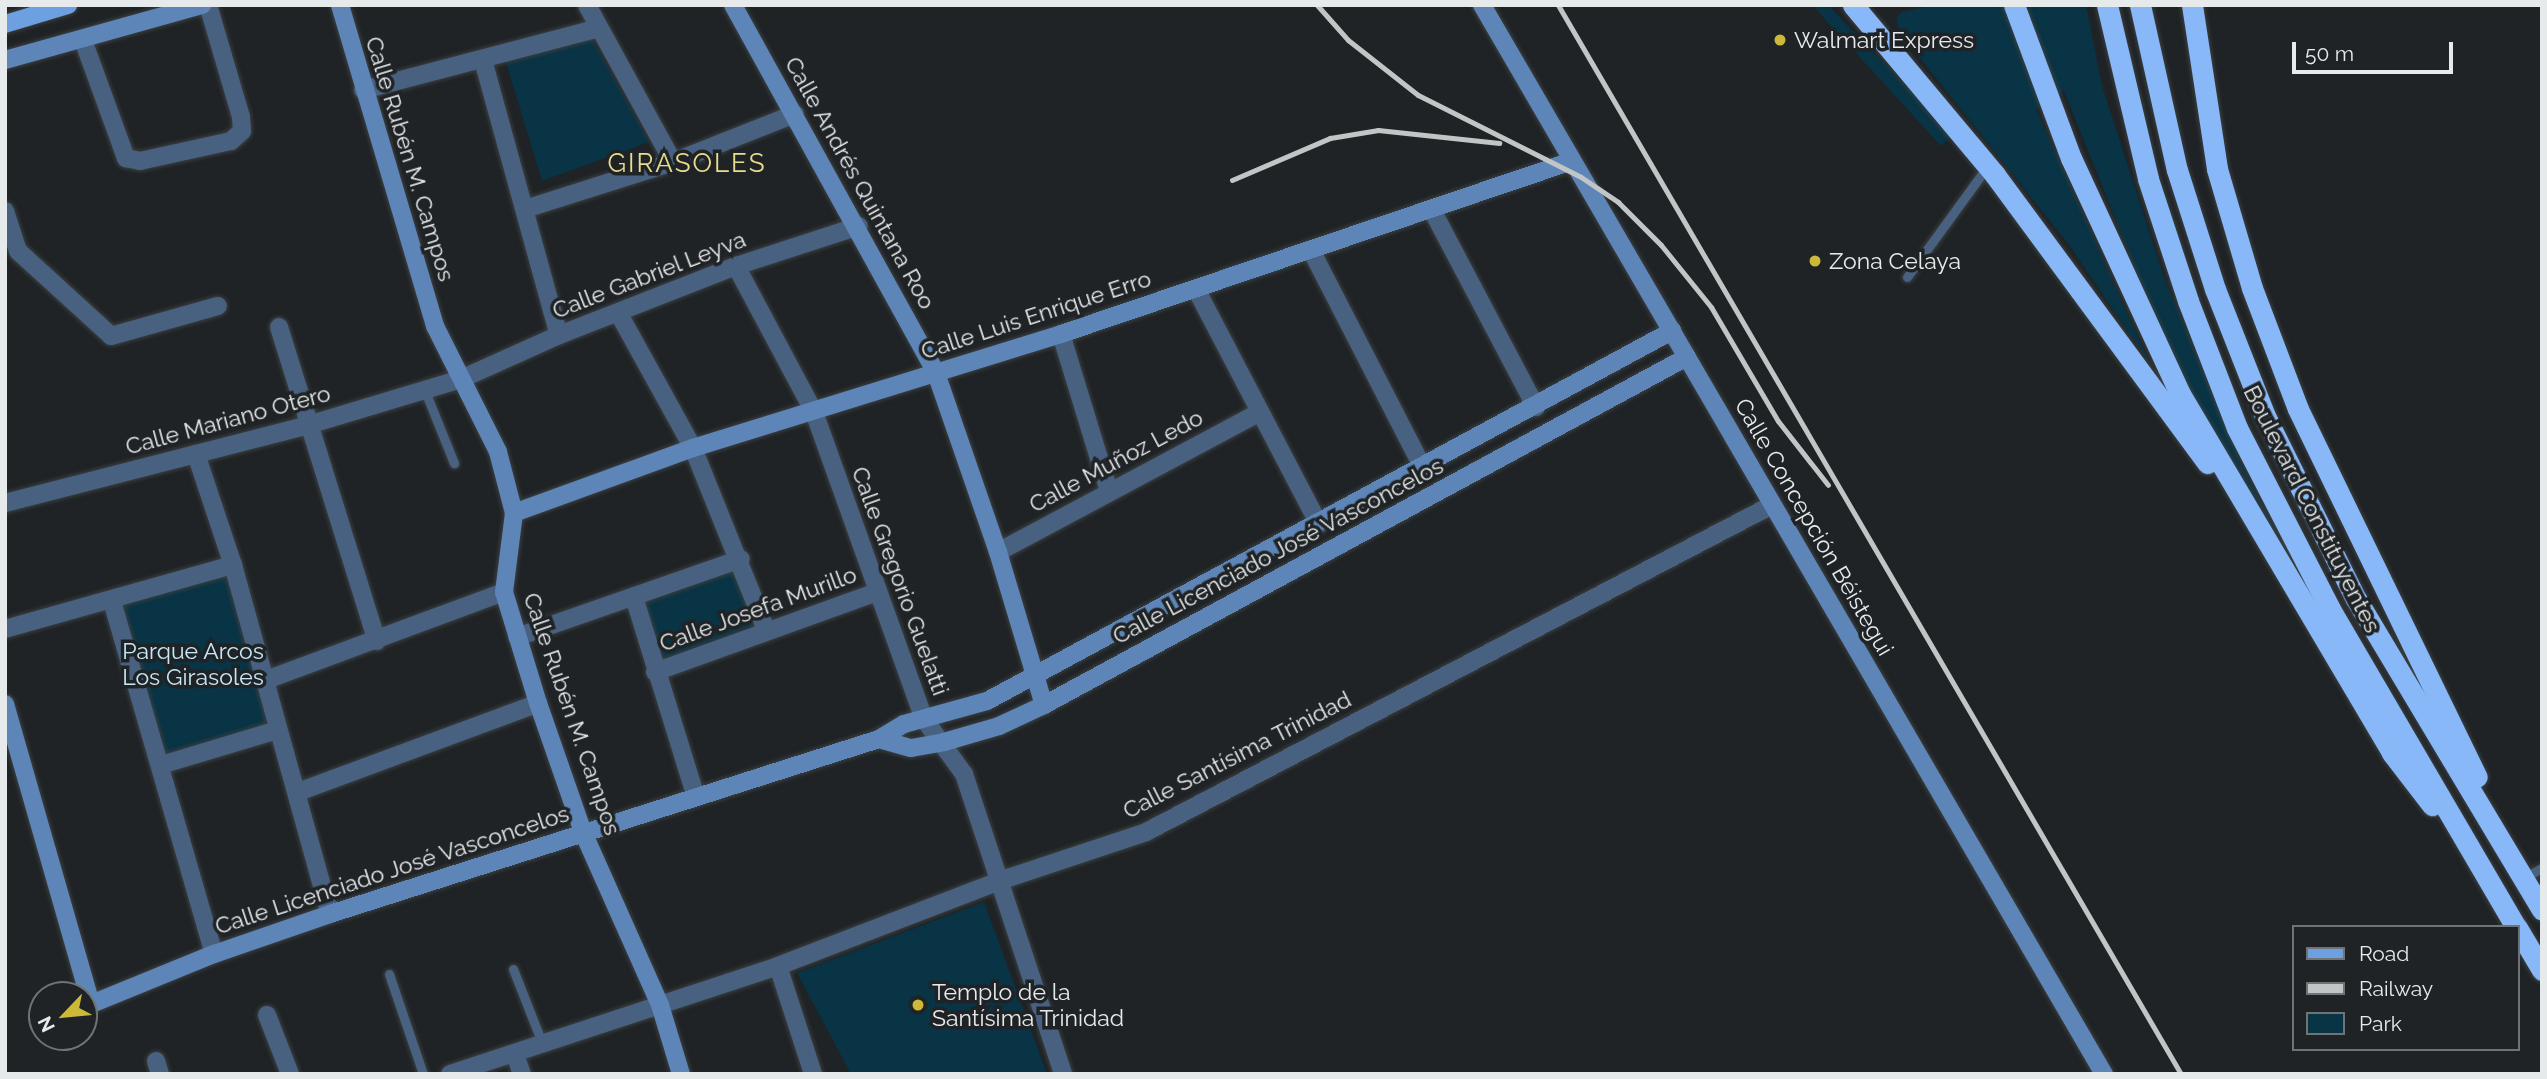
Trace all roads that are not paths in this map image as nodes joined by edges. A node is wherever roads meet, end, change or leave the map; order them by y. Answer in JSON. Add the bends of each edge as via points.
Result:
{"nodes":[{"id":1,"x":202,"y":5,"type":"edge"},
{"id":2,"x":208,"y":5,"type":"edge"},
{"id":3,"x":340,"y":5,"type":"edge"},
{"id":4,"x":587,"y":5,"type":"edge"},
{"id":5,"x":733,"y":5,"type":"edge"},
{"id":6,"x":1482,"y":5,"type":"edge"},
{"id":7,"x":1853,"y":5,"type":"edge"},
{"id":8,"x":2014,"y":5,"type":"edge"},
{"id":9,"x":2107,"y":5,"type":"edge"},
{"id":10,"x":2140,"y":5,"type":"edge"},
{"id":11,"x":2192,"y":5,"type":"edge"},
{"id":12,"x":56,"y":7,"type":"edge"},
{"id":13,"x":5,"y":24,"type":"edge"},
{"id":14,"x":599,"y":29,"type":"junction"},
{"id":15,"x":83,"y":40,"type":"junction"},
{"id":16,"x":5,"y":60,"type":"edge"},
{"id":17,"x":484,"y":60,"type":"junction"},
{"id":18,"x":363,"y":90,"type":"junction"},
{"id":19,"x":794,"y":114,"type":"junction"},
{"id":20,"x":1572,"y":161,"type":"junction"},
{"id":21,"x":673,"y":162,"type":"junction"},
{"id":22,"x":1987,"y":167,"type":"junction"},
{"id":23,"x":525,"y":209,"type":"junction"},
{"id":24,"x":1433,"y":210,"type":"junction"},
{"id":25,"x":5,"y":211,"type":"edge"},
{"id":26,"x":859,"y":226,"type":"junction"},
{"id":27,"x":1312,"y":252,"type":"junction"},
{"id":28,"x":736,"y":266,"type":"junction"},
{"id":29,"x":1907,"y":277,"type":"dead end"},
{"id":30,"x":1196,"y":289,"type":"junction"},
{"id":31,"x":218,"y":306,"type":"dead end"},
{"id":32,"x":619,"y":314,"type":"junction"},
{"id":33,"x":279,"y":327,"type":"dead end"},
{"id":34,"x":1672,"y":331,"type":"junction"},
{"id":35,"x":1061,"y":334,"type":"junction"},
{"id":36,"x":559,"y":335,"type":"junction"},
{"id":37,"x":1688,"y":357,"type":"junction"},
{"id":38,"x":936,"y":373,"type":"junction"},
{"id":39,"x":461,"y":379,"type":"junction"},
{"id":40,"x":425,"y":391,"type":"junction"},
{"id":41,"x":1536,"y":407,"type":"junction"},
{"id":42,"x":814,"y":412,"type":"junction"},
{"id":43,"x":1258,"y":413,"type":"junction"},
{"id":44,"x":308,"y":425,"type":"junction"},
{"id":45,"x":693,"y":448,"type":"junction"},
{"id":46,"x":196,"y":454,"type":"junction"},
{"id":47,"x":454,"y":463,"type":"dead end"},
{"id":48,"x":1423,"y":468,"type":"junction"},
{"id":49,"x":1109,"y":491,"type":"junction"},
{"id":50,"x":5,"y":503,"type":"edge"},
{"id":51,"x":1772,"y":505,"type":"junction"},
{"id":52,"x":514,"y":513,"type":"junction"},
{"id":53,"x":1319,"y":524,"type":"junction"},
{"id":54,"x":2262,"y":536,"type":"junction"},
{"id":55,"x":998,"y":552,"type":"junction"},
{"id":56,"x":741,"y":559,"type":"junction"},
{"id":57,"x":233,"y":565,"type":"junction"},
{"id":58,"x":504,"y":592,"type":"junction"},
{"id":59,"x":877,"y":592,"type":"junction"},
{"id":60,"x":634,"y":597,"type":"junction"},
{"id":61,"x":112,"y":601,"type":"junction"},
{"id":62,"x":5,"y":629,"type":"edge"},
{"id":63,"x":766,"y":631,"type":"junction"},
{"id":64,"x":517,"y":637,"type":"junction"},
{"id":65,"x":377,"y":641,"type":"junction"},
{"id":66,"x":655,"y":672,"type":"junction"},
{"id":67,"x":1038,"y":677,"type":"junction"},
{"id":68,"x":266,"y":680,"type":"junction"},
{"id":69,"x":538,"y":703,"type":"junction"},
{"id":70,"x":5,"y":704,"type":"edge"},
{"id":71,"x":1044,"y":705,"type":"junction"},
{"id":72,"x":925,"y":719,"type":"junction"},
{"id":73,"x":278,"y":730,"type":"junction"},
{"id":74,"x":879,"y":739,"type":"junction"},
{"id":75,"x":944,"y":742,"type":"junction"},
{"id":76,"x":161,"y":765,"type":"junction"},
{"id":77,"x":298,"y":792,"type":"junction"},
{"id":78,"x":695,"y":794,"type":"junction"},
{"id":79,"x":583,"y":832,"type":"junction"},
{"id":80,"x":2487,"y":876,"type":"junction"},
{"id":81,"x":1002,"y":880,"type":"junction"},
{"id":82,"x":2534,"y":886,"type":"edge"},
{"id":83,"x":330,"y":914,"type":"junction"},
{"id":84,"x":2516,"y":925,"type":"edge"},
{"id":85,"x":2519,"y":930,"type":"edge"},
{"id":86,"x":214,"y":954,"type":"junction"},
{"id":87,"x":778,"y":966,"type":"junction"},
{"id":88,"x":513,"y":969,"type":"dead end"},
{"id":89,"x":2542,"y":970,"type":"edge"},
{"id":90,"x":389,"y":974,"type":"dead end"},
{"id":91,"x":81,"y":981,"type":"edge"},
{"id":92,"x":98,"y":1002,"type":"edge"},
{"id":93,"x":660,"y":1006,"type":"junction"},
{"id":94,"x":267,"y":1015,"type":"dead end"},
{"id":95,"x":542,"y":1045,"type":"junction"},
{"id":96,"x":514,"y":1054,"type":"junction"},
{"id":97,"x":290,"y":1074,"type":"edge"},
{"id":98,"x":423,"y":1074,"type":"edge"},
{"id":99,"x":450,"y":1074,"type":"edge"},
{"id":100,"x":522,"y":1074,"type":"edge"},
{"id":101,"x":681,"y":1074,"type":"edge"},
{"id":102,"x":813,"y":1074,"type":"edge"},
{"id":103,"x":1063,"y":1074,"type":"edge"},
{"id":104,"x":2104,"y":1074,"type":"edge"}],
"edges":[{"from":1,"to":15,"type":"street"},
{"from":2,"to":15,"type":"street","via":[[241,117],[242,131],[231,141],[140,161],[126,158]]},
{"from":3,"to":18,"type":"street","name":"Calle Rubén M. Campos"},
{"from":4,"to":14,"type":"street"},
{"from":5,"to":19,"type":"street","name":"Calle Andrés Quintana Roo"},
{"from":6,"to":20,"type":"street","name":"Calle Concepción Béistegui"},
{"from":7,"to":22,"type":"highway"},
{"from":8,"to":54,"type":"highway","via":[[2071,158],[2140,316]]},
{"from":9,"to":80,"type":"highway","name":"Boulevard Constituyentes","via":[[2148,179],[2237,428],[2330,609]]},
{"from":10,"to":82,"type":"highway","name":"Boulevard Constituyentes","via":[[2177,170],[2215,289],[2265,415],[2356,599]]},
{"from":11,"to":82,"type":"highway","via":[[2217,169],[2257,300],[2298,409]]},
{"from":12,"to":13,"type":"main road"},
{"from":14,"to":17,"type":"street"},
{"from":14,"to":21,"type":"street"},
{"from":15,"to":16,"type":"street"},
{"from":17,"to":18,"type":"street"},
{"from":17,"to":23,"type":"street"},
{"from":18,"to":39,"type":"street","name":"Calle Rubén M. Campos","via":[[435,326]]},
{"from":19,"to":21,"type":"street"},
{"from":19,"to":26,"type":"street","name":"Calle Andrés Quintana Roo"},
{"from":20,"to":24,"type":"street","name":"Calle Luis Enrique Erro"},
{"from":20,"to":34,"type":"street","name":"Calle Concepción Béistegui"},
{"from":21,"to":23,"type":"street"},
{"from":22,"to":29,"type":"lane"},
{"from":22,"to":54,"type":"highway"},
{"from":23,"to":36,"type":"street"},
{"from":24,"to":27,"type":"street","name":"Calle Luis Enrique Erro"},
{"from":24,"to":41,"type":"street"},
{"from":25,"to":31,"type":"street","via":[[18,251],[111,336]]},
{"from":26,"to":28,"type":"street","name":"Calle Gabriel Leyva"},
{"from":26,"to":38,"type":"street","name":"Calle Andrés Quintana Roo"},
{"from":27,"to":30,"type":"street","name":"Calle Luis Enrique Erro"},
{"from":27,"to":48,"type":"street"},
{"from":28,"to":32,"type":"street","name":"Calle Gabriel Leyva"},
{"from":28,"to":42,"type":"street","name":"Calle Gregorio Guelatti"},
{"from":30,"to":35,"type":"street","name":"Calle Luis Enrique Erro"},
{"from":30,"to":43,"type":"street"},
{"from":32,"to":36,"type":"street","name":"Calle Gabriel Leyva"},
{"from":32,"to":45,"type":"street"},
{"from":33,"to":44,"type":"street"},
{"from":34,"to":37,"type":"street","name":"Calle Concepción Béistegui"},
{"from":34,"to":41,"type":"street","name":"Calle Licenciado José Vasconcelos"},
{"from":35,"to":38,"type":"street","name":"Calle Luis Enrique Erro"},
{"from":35,"to":49,"type":"street"},
{"from":36,"to":39,"type":"street","name":"Calle Gabriel Leyva"},
{"from":37,"to":51,"type":"street","name":"Calle Concepción Béistegui"},
{"from":37,"to":71,"type":"street","name":"Calle Licenciado José Vasconcelos"},
{"from":38,"to":42,"type":"street","name":"Calle Luis Enrique Erro"},
{"from":38,"to":55,"type":"street","name":"Calle Andrés Quintana Roo"},
{"from":39,"to":40,"type":"street","name":"Calle Mariano Otero"},
{"from":39,"to":52,"type":"street","name":"Calle Rubén M. Campos","via":[[498,452]]},
{"from":40,"to":44,"type":"street","name":"Calle Mariano Otero"},
{"from":40,"to":47,"type":"lane"},
{"from":41,"to":48,"type":"street","name":"Calle Licenciado José Vasconcelos"},
{"from":42,"to":45,"type":"street","name":"Calle Luis Enrique Erro"},
{"from":42,"to":59,"type":"street","name":"Calle Gregorio Guelatti"},
{"from":43,"to":49,"type":"street","name":"Calle Muñoz Ledo"},
{"from":43,"to":53,"type":"street"},
{"from":44,"to":46,"type":"street","name":"Calle Mariano Otero"},
{"from":44,"to":65,"type":"street"},
{"from":45,"to":52,"type":"street","name":"Calle Luis Enrique Erro"},
{"from":45,"to":56,"type":"street"},
{"from":46,"to":50,"type":"street","name":"Calle Mariano Otero"},
{"from":46,"to":57,"type":"street"},
{"from":48,"to":53,"type":"street","name":"Calle Licenciado José Vasconcelos"},
{"from":49,"to":55,"type":"street","name":"Calle Muñoz Ledo"},
{"from":51,"to":81,"type":"street","name":"Calle Santísima Trinidad","via":[[1146,832]]},
{"from":51,"to":104,"type":"street","name":"Calle Concepción Béistegui"},
{"from":52,"to":58,"type":"street","name":"Calle Rubén M. Campos"},
{"from":53,"to":67,"type":"street","name":"Calle Licenciado José Vasconcelos"},
{"from":54,"to":80,"type":"highway","via":[[2392,753]]},
{"from":55,"to":67,"type":"street","name":"Calle Andrés Quintana Roo"},
{"from":56,"to":60,"type":"street"},
{"from":56,"to":63,"type":"street"},
{"from":57,"to":61,"type":"street"},
{"from":57,"to":68,"type":"street"},
{"from":58,"to":64,"type":"street","name":"Calle Rubén M. Campos"},
{"from":58,"to":65,"type":"street"},
{"from":59,"to":63,"type":"street","name":"Calle Josefa Murillo"},
{"from":59,"to":72,"type":"street","name":"Calle Gregorio Guelatti"},
{"from":60,"to":64,"type":"street"},
{"from":60,"to":66,"type":"street"},
{"from":61,"to":62,"type":"street"},
{"from":61,"to":76,"type":"street"},
{"from":63,"to":66,"type":"street","name":"Calle Josefa Murillo"},
{"from":64,"to":69,"type":"street","name":"Calle Rubén M. Campos"},
{"from":65,"to":68,"type":"street"},
{"from":66,"to":78,"type":"street"},
{"from":67,"to":71,"type":"street","name":"Calle Andrés Quintana Roo"},
{"from":67,"to":72,"type":"street","name":"Calle Licenciado José Vasconcelos","via":[[987,701]]},
{"from":68,"to":73,"type":"street"},
{"from":69,"to":77,"type":"street"},
{"from":69,"to":79,"type":"street","name":"Calle Rubén M. Campos"},
{"from":70,"to":91,"type":"street"},
{"from":71,"to":75,"type":"street","name":"Calle Licenciado José Vasconcelos","via":[[999,726]]},
{"from":72,"to":74,"type":"street","name":"Calle Licenciado José Vasconcelos","via":[[904,724]]},
{"from":72,"to":75,"type":"street","name":"Calle Gregorio Guelatti"},
{"from":73,"to":76,"type":"street"},
{"from":73,"to":77,"type":"street"},
{"from":74,"to":75,"type":"street","name":"Calle Licenciado José Vasconcelos","via":[[911,748]]},
{"from":74,"to":78,"type":"street","name":"Calle Licenciado José Vasconcelos"},
{"from":75,"to":81,"type":"street","name":"Calle Gregorio Guelatti","via":[[964,774]]},
{"from":76,"to":86,"type":"street"},
{"from":77,"to":83,"type":"street"},
{"from":78,"to":79,"type":"street","name":"Calle Licenciado José Vasconcelos"},
{"from":79,"to":83,"type":"street","name":"Calle Licenciado José Vasconcelos"},
{"from":79,"to":93,"type":"street","name":"Calle Rubén M. Campos"},
{"from":80,"to":84,"type":"highway","name":"Boulevard Constituyentes"},
{"from":81,"to":87,"type":"street","name":"Calle Santísima Trinidad"},
{"from":81,"to":103,"type":"street","name":"Calle Gregorio Guelatti"},
{"from":83,"to":86,"type":"street","name":"Calle Licenciado José Vasconcelos"},
{"from":85,"to":89,"type":"highway","name":"Boulevard Constituyentes"},
{"from":86,"to":92,"type":"street","name":"Calle Licenciado José Vasconcelos"},
{"from":87,"to":93,"type":"street","name":"Calle Santísima Trinidad"},
{"from":87,"to":102,"type":"street"},
{"from":88,"to":95,"type":"lane"},
{"from":90,"to":98,"type":"lane"},
{"from":93,"to":95,"type":"street","name":"Calle Santísima Trinidad"},
{"from":93,"to":101,"type":"street","name":"Calle Rubén M. Campos"},
{"from":94,"to":97,"type":"street"},
{"from":95,"to":96,"type":"street","name":"Calle Santísima Trinidad"},
{"from":96,"to":99,"type":"street","name":"Calle Santísima Trinidad"},
{"from":96,"to":100,"type":"street"}]}
